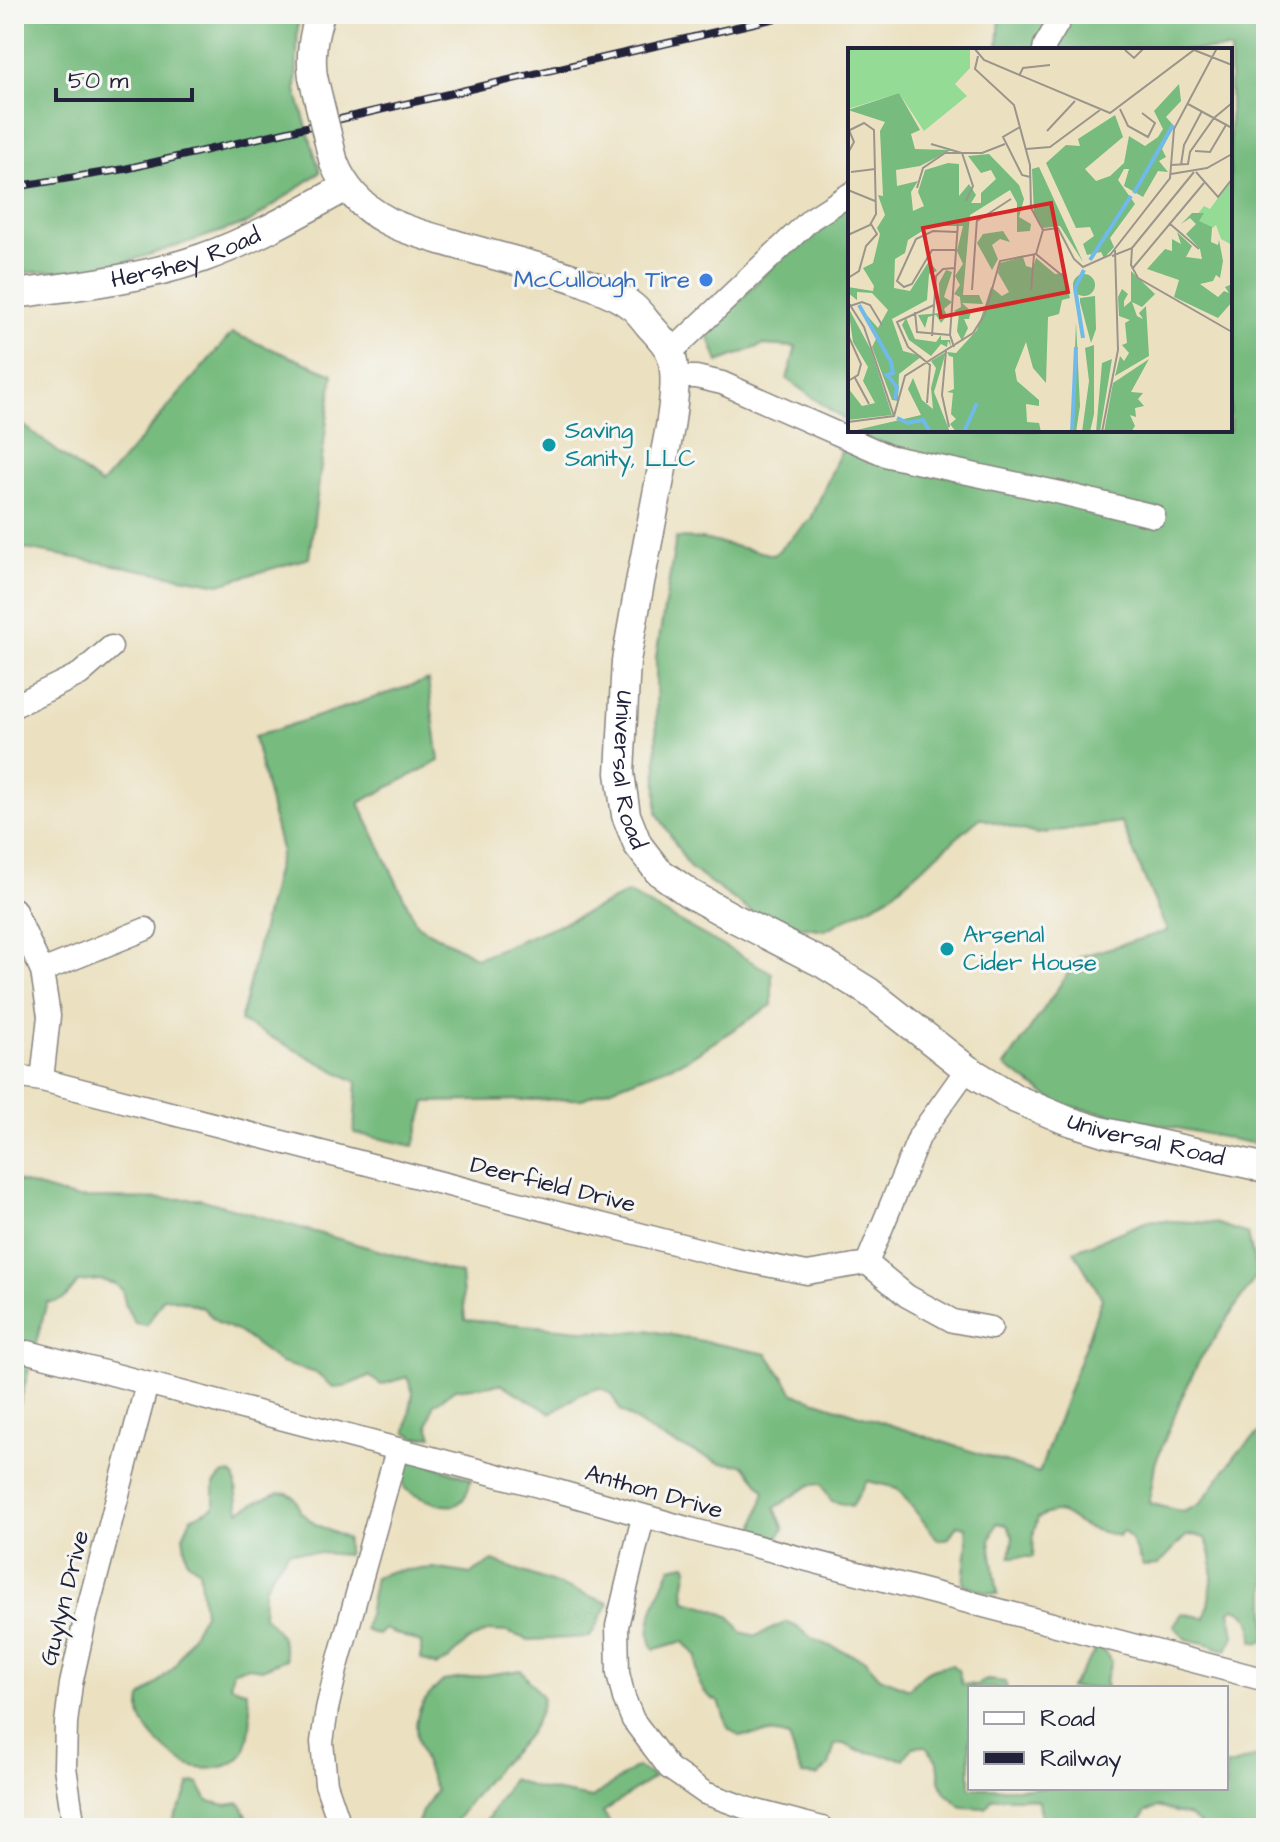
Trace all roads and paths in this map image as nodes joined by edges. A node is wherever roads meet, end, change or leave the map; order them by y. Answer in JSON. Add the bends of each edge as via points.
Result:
{"nodes":[{"id":1,"x":320,"y":14,"type":"edge"},
{"id":2,"x":1061,"y":18,"type":"dead end"},
{"id":3,"x":1044,"y":48,"type":"edge"},
{"id":4,"x":340,"y":175,"type":"junction"},
{"id":5,"x":848,"y":195,"type":"edge"},
{"id":6,"x":14,"y":294,"type":"edge"},
{"id":7,"x":672,"y":365,"type":"junction"},
{"id":8,"x":1154,"y":516,"type":"dead end"},
{"id":9,"x":111,"y":647,"type":"dead end"},
{"id":10,"x":14,"y":706,"type":"edge"},
{"id":11,"x":14,"y":909,"type":"edge"},
{"id":12,"x":146,"y":929,"type":"dead end"},
{"id":13,"x":42,"y":971,"type":"junction"},
{"id":14,"x":967,"y":1069,"type":"junction"},
{"id":15,"x":14,"y":1076,"type":"edge"},
{"id":16,"x":42,"y":1080,"type":"junction"},
{"id":17,"x":1266,"y":1170,"type":"edge"},
{"id":18,"x":867,"y":1263,"type":"junction"},
{"id":19,"x":991,"y":1328,"type":"dead end"},
{"id":20,"x":28,"y":1352,"type":"dead end"},
{"id":21,"x":147,"y":1384,"type":"junction"},
{"id":22,"x":397,"y":1450,"type":"junction"},
{"id":23,"x":643,"y":1517,"type":"junction"},
{"id":24,"x":1266,"y":1680,"type":"edge"},
{"id":25,"x":74,"y":1828,"type":"edge"},
{"id":26,"x":341,"y":1828,"type":"edge"},
{"id":27,"x":822,"y":1828,"type":"edge"}],
"edges":[{"from":1,"to":4,"type":"street","bridge":true,"via":[[312,42],[313,77]]},
{"from":2,"to":3,"type":"street"},
{"from":4,"to":6,"type":"street","name":"Hershey Road","via":[[277,226],[199,259],[143,275]]},
{"from":4,"to":7,"type":"street","via":[[366,207],[387,221],[567,276],[618,297],[634,308]]},
{"from":5,"to":7,"type":"street","via":[[811,219]]},
{"from":7,"to":8,"type":"street","via":[[888,456]]},
{"from":7,"to":14,"type":"street","name":"Universal Road","via":[[670,427],[626,661],[620,773],[626,815],[638,845],[658,871],[689,893],[869,992]]},
{"from":9,"to":10,"type":"street","via":[[80,674]]},
{"from":11,"to":13,"type":"street"},
{"from":12,"to":13,"type":"street"},
{"from":13,"to":16,"type":"street","via":[[49,1016]]},
{"from":14,"to":17,"type":"street","name":"Universal Road","via":[[1016,1099],[1066,1120]]},
{"from":14,"to":18,"type":"street","via":[[920,1135]]},
{"from":15,"to":16,"type":"street","name":"Deerfield Drive"},
{"from":16,"to":18,"type":"street","name":"Deerfield Drive","via":[[736,1259],[807,1273]]},
{"from":18,"to":19,"type":"street","via":[[907,1296],[953,1321]]},
{"from":20,"to":21,"type":"street","name":"Anthon Drive"},
{"from":21,"to":22,"type":"street","name":"Anthon Drive"},
{"from":21,"to":25,"type":"street","name":"Guylyn Drive","via":[[71,1684],[65,1767]]},
{"from":22,"to":23,"type":"street","name":"Anthon Drive"},
{"from":22,"to":26,"type":"street","via":[[336,1670],[322,1742],[326,1784]]},
{"from":23,"to":24,"type":"street","name":"Anthon Drive"},
{"from":23,"to":27,"type":"street","via":[[617,1626],[618,1673],[633,1720],[669,1768],[705,1793]]}]}
